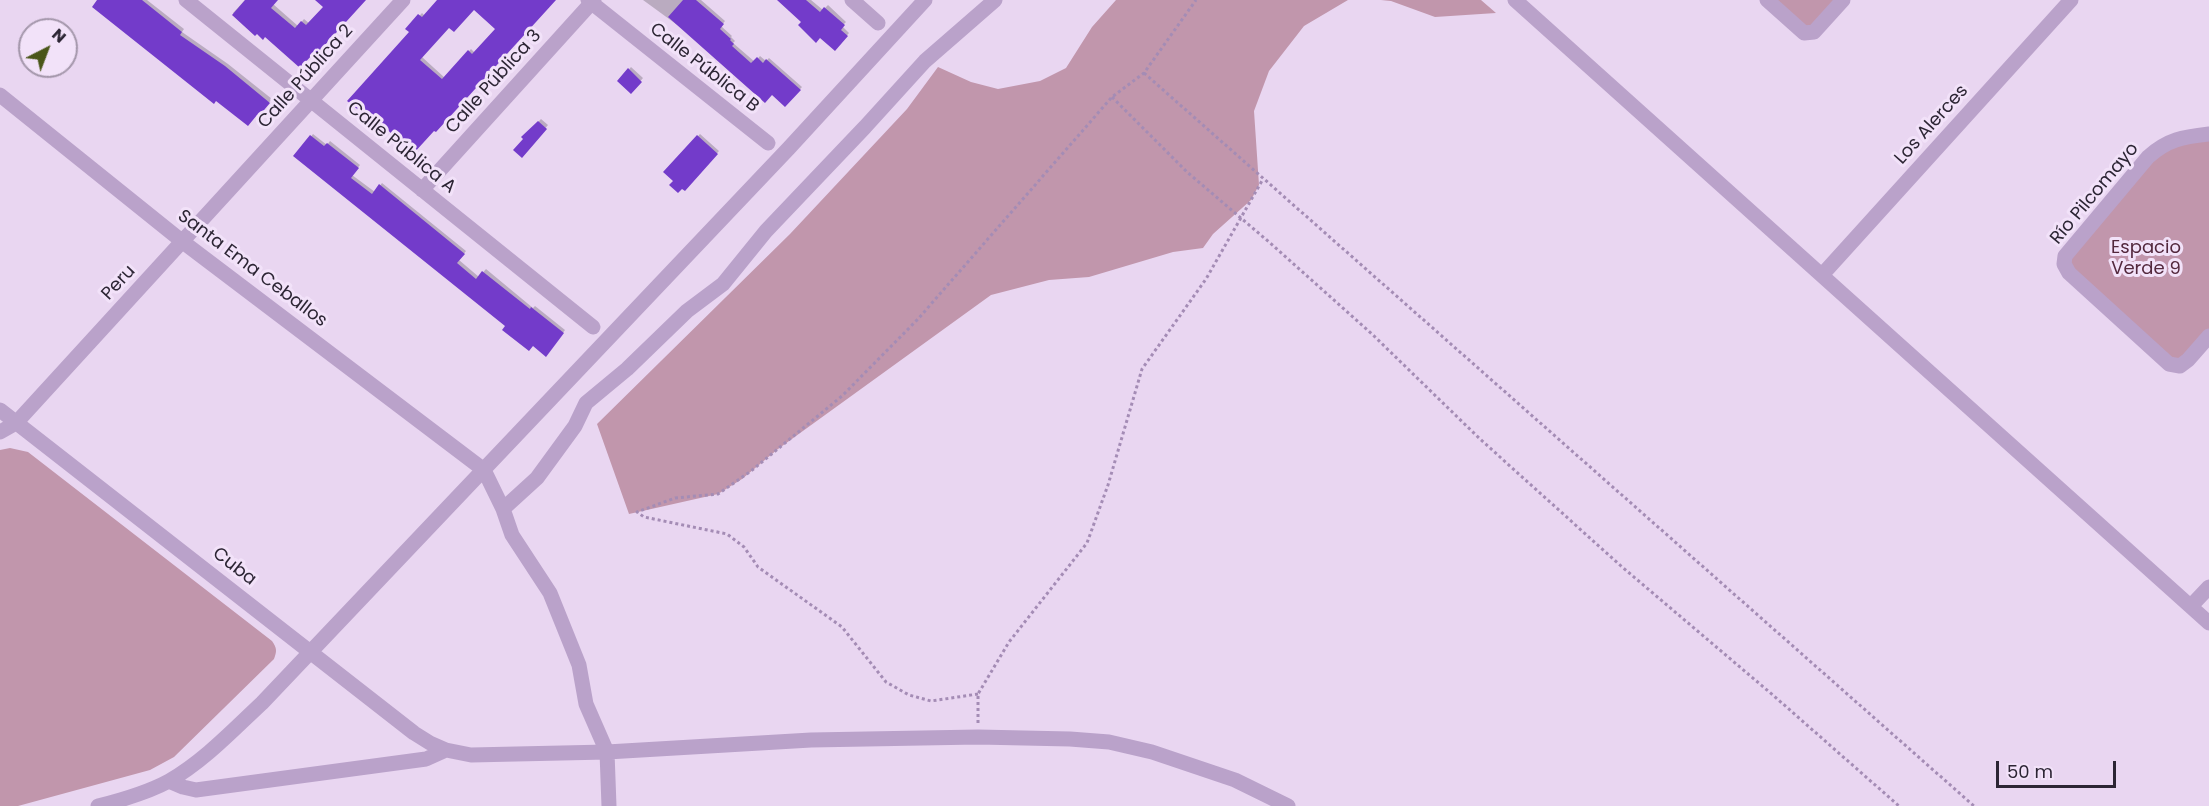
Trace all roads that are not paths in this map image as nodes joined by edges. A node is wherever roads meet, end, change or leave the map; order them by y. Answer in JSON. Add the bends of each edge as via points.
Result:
{"nodes":[{"id":1,"x":186,"y":0,"type":"edge"},
{"id":2,"x":403,"y":0,"type":"edge"},
{"id":3,"x":852,"y":0,"type":"edge"},
{"id":4,"x":925,"y":0,"type":"edge"},
{"id":5,"x":995,"y":0,"type":"edge"},
{"id":6,"x":1515,"y":0,"type":"edge"},
{"id":7,"x":1767,"y":0,"type":"edge"},
{"id":8,"x":1843,"y":0,"type":"edge"},
{"id":9,"x":2071,"y":0,"type":"edge"},
{"id":10,"x":591,"y":1,"type":"edge"},
{"id":11,"x":204,"y":5,"type":"edge"},
{"id":12,"x":878,"y":23,"type":"dead end"},
{"id":13,"x":0,"y":95,"type":"edge"},
{"id":14,"x":311,"y":100,"type":"junction"},
{"id":15,"x":2209,"y":134,"type":"edge"},
{"id":16,"x":768,"y":143,"type":"dead end"},
{"id":17,"x":262,"y":154,"type":"joint"},
{"id":18,"x":422,"y":190,"type":"junction"},
{"id":19,"x":183,"y":242,"type":"junction"},
{"id":20,"x":1822,"y":276,"type":"junction"},
{"id":21,"x":593,"y":327,"type":"dead end"},
{"id":22,"x":2209,"y":336,"type":"edge"},
{"id":23,"x":0,"y":410,"type":"edge"},
{"id":24,"x":16,"y":423,"type":"junction"},
{"id":25,"x":0,"y":432,"type":"edge"},
{"id":26,"x":484,"y":470,"type":"junction"},
{"id":27,"x":503,"y":508,"type":"junction"},
{"id":28,"x":2209,"y":586,"type":"edge"},
{"id":29,"x":2191,"y":606,"type":"junction"},
{"id":30,"x":2209,"y":623,"type":"edge"},
{"id":31,"x":312,"y":652,"type":"junction"},
{"id":32,"x":446,"y":750,"type":"junction"},
{"id":33,"x":607,"y":752,"type":"junction"},
{"id":34,"x":169,"y":781,"type":"junction"},
{"id":35,"x":98,"y":806,"type":"edge"},
{"id":36,"x":609,"y":806,"type":"edge"},
{"id":37,"x":1288,"y":806,"type":"edge"}],
"edges":[{"from":1,"to":11,"type":"street","name":"Calle Pública A"},
{"from":2,"to":14,"type":"street","name":"Calle Pública 2"},
{"from":3,"to":12,"type":"street"},
{"from":4,"to":26,"type":"street"},
{"from":5,"to":27,"type":"street","via":[[925,61],[766,231],[723,284],[687,311],[586,403],[575,426],[537,478]]},
{"from":6,"to":20,"type":"street"},
{"from":7,"to":8,"type":"street","via":[[1804,33],[1814,32]]},
{"from":9,"to":20,"type":"street","name":"Los Alerces"},
{"from":10,"to":16,"type":"street","name":"Calle Pública B"},
{"from":10,"to":18,"type":"street","name":"Calle Pública 3"},
{"from":11,"to":14,"type":"street","name":"Calle Pública A"},
{"from":13,"to":19,"type":"street","name":"Santa Ema Ceballos"},
{"from":14,"to":17,"type":"street","name":"Calle Pública 2"},
{"from":14,"to":18,"type":"street","name":"Calle Pública A"},
{"from":15,"to":22,"type":"street","name":"Río Pilcomayo","via":[[2175,140],[2148,157],[2065,256],[2064,264],[2069,273],[2169,364],[2180,366]]},
{"from":17,"to":19,"type":"street","name":"Peru"},
{"from":18,"to":21,"type":"street","name":"Calle Pública A"},
{"from":19,"to":24,"type":"street","name":"Peru"},
{"from":19,"to":26,"type":"street","name":"Santa Ema Ceballos"},
{"from":20,"to":29,"type":"street"},
{"from":23,"to":24,"type":"street","name":"Cuba"},
{"from":24,"to":25,"type":"street","name":"Peru"},
{"from":24,"to":31,"type":"street","name":"Cuba"},
{"from":26,"to":27,"type":"street"},
{"from":26,"to":31,"type":"street"},
{"from":27,"to":33,"type":"street","via":[[512,535],[550,593],[579,665],[586,704]]},
{"from":28,"to":29,"type":"street"},
{"from":29,"to":30,"type":"street"},
{"from":31,"to":32,"type":"street","name":"Cuba","via":[[414,732]]},
{"from":31,"to":34,"type":"street","via":[[206,755]]},
{"from":32,"to":33,"type":"street","via":[[471,754]]},
{"from":32,"to":34,"type":"street","via":[[426,759],[196,790]]},
{"from":33,"to":36,"type":"street"},
{"from":33,"to":37,"type":"street","via":[[811,740],[978,737],[1110,742],[1235,780]]},
{"from":34,"to":35,"type":"street"}]}
